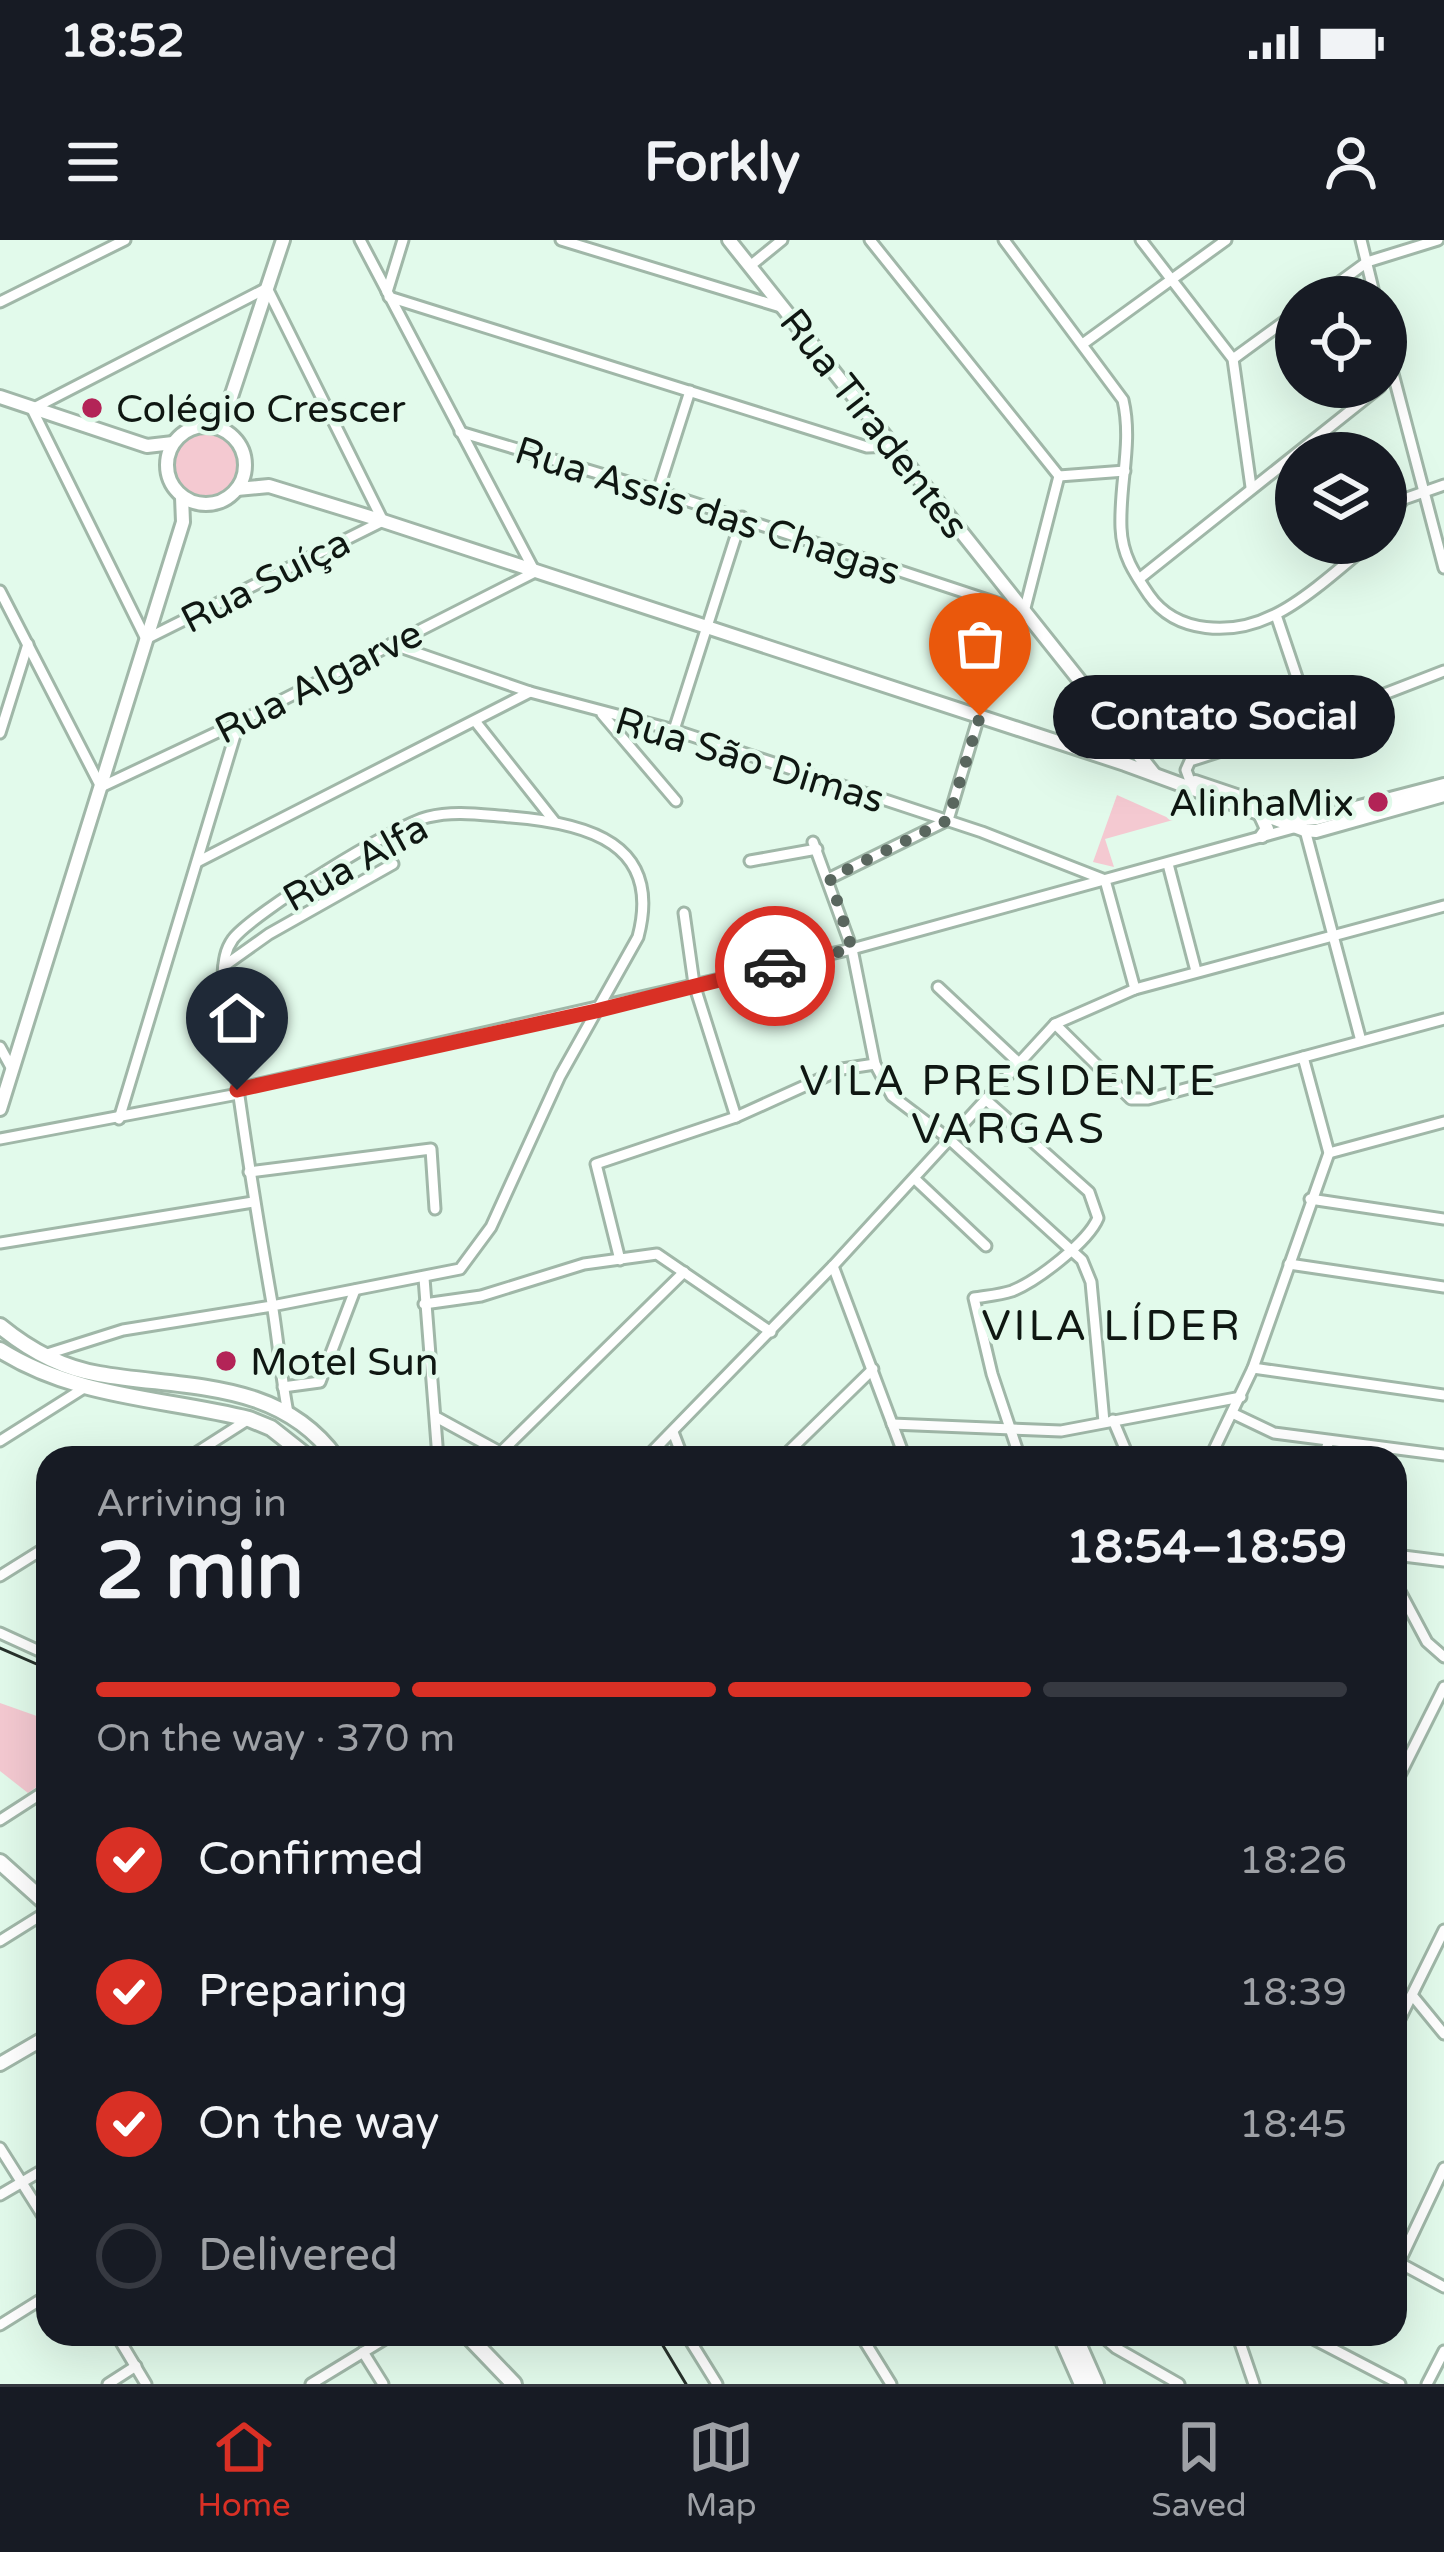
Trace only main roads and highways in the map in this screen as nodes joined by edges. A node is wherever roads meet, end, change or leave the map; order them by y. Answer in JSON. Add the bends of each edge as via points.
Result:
{"nodes":[{"id":1,"x":0,"y":1326,"type":"edge"},
{"id":2,"x":0,"y":1350,"type":"edge"},
{"id":3,"x":294,"y":1446,"type":"edge"},
{"id":4,"x":325,"y":1446,"type":"edge"},
{"id":5,"x":0,"y":1862,"type":"edge"},
{"id":6,"x":36,"y":1896,"type":"edge"},
{"id":7,"x":478,"y":2346,"type":"edge"},
{"id":8,"x":1065,"y":2346,"type":"edge"},
{"id":9,"x":1080,"y":2346,"type":"edge"},
{"id":10,"x":514,"y":2384,"type":"edge"},
{"id":11,"x":1082,"y":2384,"type":"edge"},
{"id":12,"x":1096,"y":2384,"type":"edge"}],
"edges":[{"from":1,"to":4,"type":"main road","via":[[44,1355],[95,1374],[230,1390],[288,1413]]},
{"from":2,"to":3,"type":"main road","via":[[84,1388],[249,1419]]},
{"from":5,"to":6,"type":"main road"},
{"from":7,"to":10,"type":"main road"},
{"from":8,"to":11,"type":"main road"},
{"from":9,"to":12,"type":"main road"}]}
